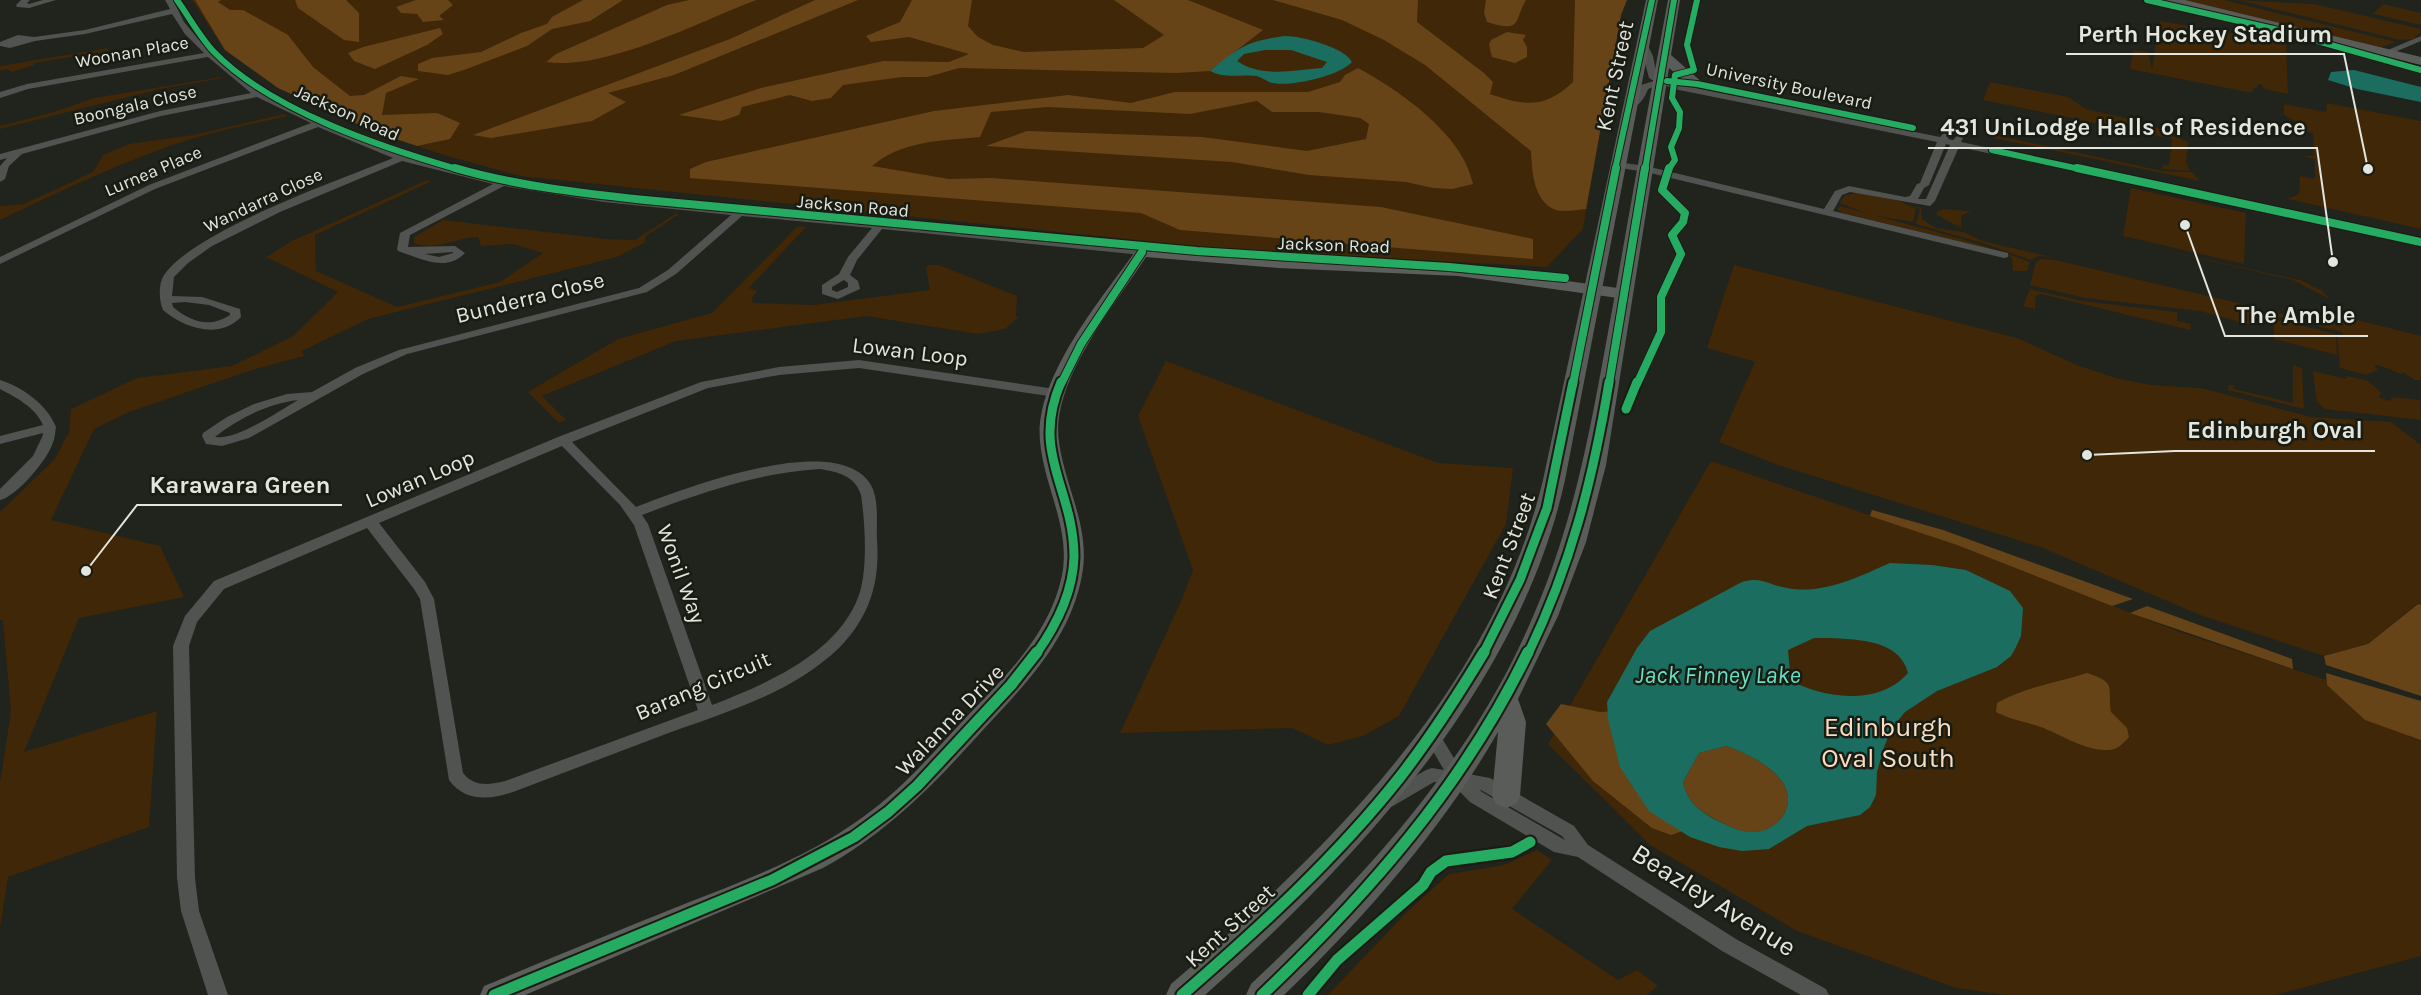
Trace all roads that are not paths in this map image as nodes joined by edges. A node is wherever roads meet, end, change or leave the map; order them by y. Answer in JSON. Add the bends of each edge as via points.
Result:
{"nodes":[{"id":1,"x":26,"y":0,"type":"edge"},
{"id":2,"x":52,"y":0,"type":"edge"},
{"id":3,"x":169,"y":0,"type":"edge"},
{"id":4,"x":1652,"y":0,"type":"edge"},
{"id":5,"x":1674,"y":0,"type":"edge"},
{"id":6,"x":2169,"y":0,"type":"edge"},
{"id":7,"x":173,"y":11,"type":"junction"},
{"id":8,"x":34,"y":39,"type":"dead end"},
{"id":9,"x":2418,"y":40,"type":"edge"},
{"id":10,"x":1642,"y":42,"type":"junction"},
{"id":11,"x":208,"y":55,"type":"junction"},
{"id":12,"x":2388,"y":55,"type":"junction"},
{"id":13,"x":1665,"y":57,"type":"junction"},
{"id":14,"x":2421,"y":61,"type":"edge"},
{"id":15,"x":2421,"y":67,"type":"edge"},
{"id":16,"x":1661,"y":81,"type":"junction"},
{"id":17,"x":62,"y":82,"type":"junction"},
{"id":18,"x":1697,"y":84,"type":"junction"},
{"id":19,"x":0,"y":94,"type":"edge"},
{"id":20,"x":258,"y":94,"type":"junction"},
{"id":21,"x":0,"y":101,"type":"edge"},
{"id":22,"x":1629,"y":106,"type":"junction"},
{"id":23,"x":315,"y":125,"type":"junction"},
{"id":24,"x":1944,"y":137,"type":"junction"},
{"id":25,"x":1957,"y":140,"type":"junction"},
{"id":26,"x":20,"y":151,"type":"junction"},
{"id":27,"x":0,"y":158,"type":"edge"},
{"id":28,"x":401,"y":158,"type":"junction"},
{"id":29,"x":1617,"y":165,"type":"junction"},
{"id":30,"x":1646,"y":169,"type":"junction"},
{"id":31,"x":0,"y":178,"type":"edge"},
{"id":32,"x":500,"y":184,"type":"junction"},
{"id":33,"x":1905,"y":200,"type":"junction"},
{"id":34,"x":740,"y":212,"type":"junction"},
{"id":35,"x":1827,"y":213,"type":"junction"},
{"id":36,"x":880,"y":225,"type":"junction"},
{"id":37,"x":2420,"y":241,"type":"edge"},
{"id":38,"x":412,"y":251,"type":"dead end"},
{"id":39,"x":1142,"y":252,"type":"junction"},
{"id":40,"x":2004,"y":255,"type":"dead end"},
{"id":41,"x":3,"y":259,"type":"edge"},
{"id":42,"x":844,"y":276,"type":"dead end"},
{"id":43,"x":1592,"y":289,"type":"junction"},
{"id":44,"x":1625,"y":294,"type":"junction"},
{"id":45,"x":166,"y":300,"type":"junction"},
{"id":46,"x":0,"y":384,"type":"edge"},
{"id":47,"x":1055,"y":393,"type":"junction"},
{"id":48,"x":315,"y":396,"type":"junction"},
{"id":49,"x":50,"y":427,"type":"junction"},
{"id":50,"x":0,"y":440,"type":"edge"},
{"id":51,"x":563,"y":440,"type":"junction"},
{"id":52,"x":0,"y":496,"type":"edge"},
{"id":53,"x":634,"y":513,"type":"junction"},
{"id":54,"x":371,"y":523,"type":"junction"},
{"id":55,"x":1505,"y":700,"type":"junction"},
{"id":56,"x":707,"y":713,"type":"junction"},
{"id":57,"x":1431,"y":734,"type":"junction"},
{"id":58,"x":1457,"y":778,"type":"junction"},
{"id":59,"x":1506,"y":796,"type":"junction"},
{"id":60,"x":1374,"y":808,"type":"junction"},
{"id":61,"x":1582,"y":850,"type":"junction"},
{"id":62,"x":218,"y":995,"type":"edge"},
{"id":63,"x":494,"y":995,"type":"edge"},
{"id":64,"x":1182,"y":995,"type":"edge"},
{"id":65,"x":1262,"y":995,"type":"edge"},
{"id":66,"x":1819,"y":995,"type":"edge"}],
"edges":[{"from":1,"to":2,"type":"street","via":[[20,5]]},
{"from":3,"to":7,"type":"street","name":"Jackson Road"},
{"from":4,"to":10,"type":"main road","name":"Kent Street"},
{"from":5,"to":13,"type":"main road","name":"Kent Street"},
{"from":6,"to":12,"type":"main road"},
{"from":7,"to":8,"type":"street","via":[[85,32]]},
{"from":7,"to":11,"type":"street","name":"Jackson Road"},
{"from":9,"to":12,"type":"street","via":[[2418,44]]},
{"from":10,"to":16,"type":"street","name":"Kent Street","via":[[1653,78]]},
{"from":10,"to":22,"type":"main road","name":"Kent Street"},
{"from":11,"to":17,"type":"street","name":"Woonan Place"},
{"from":11,"to":20,"type":"street","name":"Jackson Road"},
{"from":12,"to":14,"type":"main road"},
{"from":12,"to":15,"type":"main road"},
{"from":13,"to":16,"type":"main road","name":"Kent Street"},
{"from":13,"to":18,"type":"main road"},
{"from":16,"to":18,"type":"street","name":"University Boulevard"},
{"from":16,"to":22,"type":"street","name":"Kent Street","via":[[1644,87],[1641,97]]},
{"from":16,"to":24,"type":"street","name":"University Boulevard"},
{"from":16,"to":30,"type":"main road","name":"Kent Street"},
{"from":17,"to":19,"type":"street","name":"Woonan Place"},
{"from":17,"to":21,"type":"street","name":"Woonan Place"},
{"from":18,"to":24,"type":"street","name":"University Boulevard"},
{"from":20,"to":23,"type":"street","name":"Jackson Road"},
{"from":20,"to":26,"type":"street","name":"Boongala Close","via":[[160,114]]},
{"from":22,"to":29,"type":"main road","name":"Kent Street"},
{"from":23,"to":28,"type":"street","name":"Jackson Road"},
{"from":23,"to":41,"type":"street","name":"Lurnea Place","via":[[152,187]]},
{"from":24,"to":25,"type":"street","name":"University Boulevard"},
{"from":24,"to":33,"type":"street","via":[[1924,184],[1914,198]]},
{"from":25,"to":33,"type":"street","via":[[1930,201],[1919,204]]},
{"from":25,"to":37,"type":"street","name":"University Boulevard"},
{"from":26,"to":27,"type":"street","name":"Boongala Close"},
{"from":26,"to":31,"type":"street","via":[[5,165]]},
{"from":28,"to":32,"type":"street","name":"Jackson Road"},
{"from":28,"to":45,"type":"street","name":"Wandarra Close","via":[[255,220],[184,258],[168,278]]},
{"from":29,"to":30,"type":"street"},
{"from":29,"to":43,"type":"main road","name":"Kent Street"},
{"from":30,"to":35,"type":"street"},
{"from":30,"to":44,"type":"main road","name":"Kent Street"},
{"from":32,"to":34,"type":"street","name":"Jackson Road"},
{"from":32,"to":38,"type":"street","via":[[405,233],[402,249]]},
{"from":33,"to":35,"type":"street","via":[[1845,190],[1838,193]]},
{"from":34,"to":36,"type":"street","name":"Jackson Road"},
{"from":34,"to":48,"type":"street","name":"Bunderra Close","via":[[672,272],[643,290],[403,352]]},
{"from":35,"to":40,"type":"street"},
{"from":36,"to":39,"type":"street","name":"Jackson Road"},
{"from":36,"to":42,"type":"street","via":[[852,259]]},
{"from":39,"to":43,"type":"street","name":"Jackson Road","via":[[1458,271]]},
{"from":39,"to":47,"type":"street","name":"Walanna Drive"},
{"from":43,"to":44,"type":"street","name":"Jackson Road"},
{"from":43,"to":57,"type":"main road","name":"Kent Street","via":[[1562,447],[1547,508],[1528,561],[1487,648]]},
{"from":44,"to":55,"type":"main road","name":"Kent Street","via":[[1585,516],[1544,625]]},
{"from":45,"to":45,"type":"street","via":[[203,298],[236,311],[235,317],[228,323],[202,327],[174,314],[166,308]]},
{"from":46,"to":49,"type":"street","via":[[35,405]]},
{"from":47,"to":51,"type":"street","name":"Lowan Loop","via":[[859,364],[818,366],[705,385]]},
{"from":47,"to":63,"type":"street","name":"Walanna Drive","via":[[1048,437],[1072,537],[1072,574],[1061,610],[1042,647],[1003,695],[875,823],[831,850],[777,878]]},
{"from":48,"to":48,"type":"street","name":"Bunderra Close","via":[[232,440],[211,441],[208,436],[272,402],[296,395]]},
{"from":49,"to":50,"type":"street"},
{"from":49,"to":52,"type":"street","via":[[41,453]]},
{"from":51,"to":53,"type":"street","name":"Wonil Way"},
{"from":51,"to":54,"type":"street","name":"Lowan Loop"},
{"from":53,"to":56,"type":"street","name":"Wonil Way","via":[[646,534]]},
{"from":53,"to":56,"type":"street","name":"Barang Circuit","via":[[774,467],[833,468],[849,472],[864,486],[873,564],[871,586],[857,615],[833,644],[797,671]]},
{"from":54,"to":56,"type":"street","name":"Barang Circuit","via":[[426,599],[455,775],[467,789],[496,790]]},
{"from":54,"to":62,"type":"street","name":"Lowan Loop","via":[[219,585],[190,620],[181,646],[186,878],[190,911]]},
{"from":55,"to":58,"type":"main road","name":"Kent Street"},
{"from":55,"to":59,"type":"main road","via":[[1513,722]]},
{"from":57,"to":58,"type":"street","name":"Beazley Avenue"},
{"from":57,"to":60,"type":"main road","name":"Kent Street"},
{"from":58,"to":59,"type":"street","name":"Beazley Avenue","via":[[1484,783]]},
{"from":58,"to":60,"type":"street","name":"Beazley Avenue","via":[[1432,776]]},
{"from":58,"to":61,"type":"street","name":"Beazley Avenue","via":[[1476,797],[1560,847]]},
{"from":58,"to":65,"type":"main road","name":"Kent Street","via":[[1364,891]]},
{"from":59,"to":61,"type":"street","name":"Beazley Avenue","via":[[1568,831]]},
{"from":60,"to":64,"type":"main road","name":"Kent Street","via":[[1292,895]]},
{"from":61,"to":66,"type":"street","name":"Beazley Avenue","via":[[1729,945]]}]}
